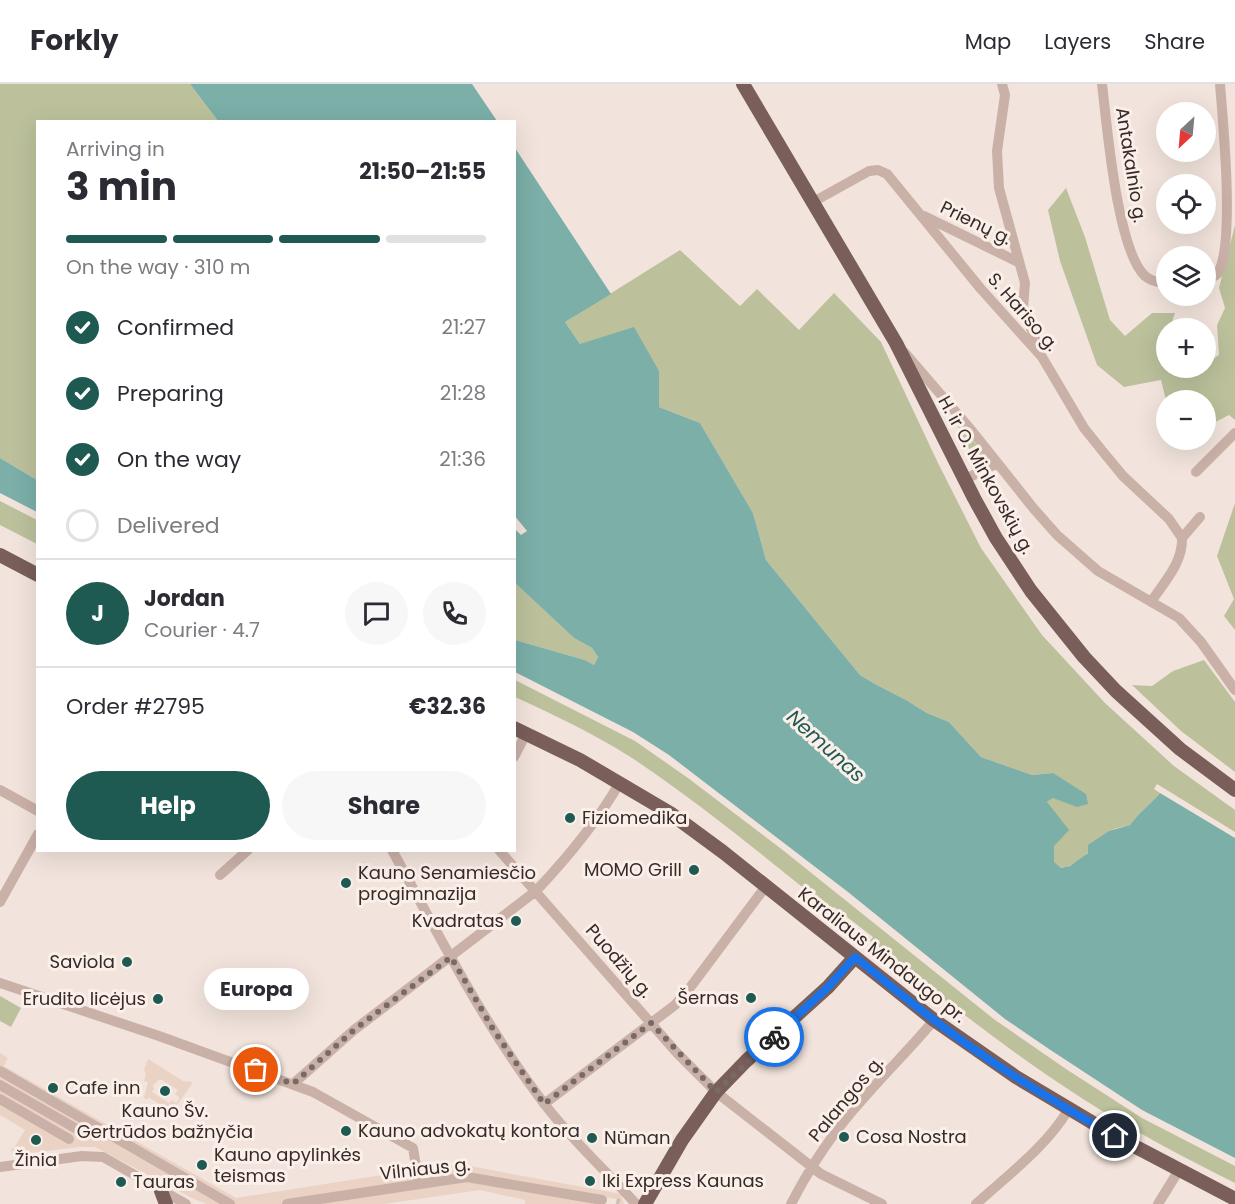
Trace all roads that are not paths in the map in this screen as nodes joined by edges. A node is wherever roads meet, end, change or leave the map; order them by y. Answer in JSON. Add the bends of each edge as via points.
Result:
{"nodes":[{"id":1,"x":743,"y":84,"type":"edge"},
{"id":2,"x":1002,"y":84,"type":"edge"},
{"id":3,"x":1102,"y":84,"type":"edge"},
{"id":4,"x":1220,"y":84,"type":"edge"},
{"id":5,"x":813,"y":202,"type":"junction"},
{"id":6,"x":920,"y":214,"type":"junction"},
{"id":7,"x":1018,"y":262,"type":"junction"},
{"id":8,"x":1216,"y":274,"type":"edge"},
{"id":9,"x":1156,"y":280,"type":"edge"},
{"id":10,"x":896,"y":343,"type":"junction"},
{"id":11,"x":1042,"y":357,"type":"junction"},
{"id":12,"x":1235,"y":433,"type":"edge"},
{"id":13,"x":998,"y":463,"type":"junction"},
{"id":14,"x":1196,"y":472,"type":"dead end"},
{"id":15,"x":964,"y":480,"type":"junction"},
{"id":16,"x":1200,"y":517,"type":"dead end"},
{"id":17,"x":1182,"y":538,"type":"junction"},
{"id":18,"x":0,"y":555,"type":"edge"},
{"id":19,"x":36,"y":574,"type":"edge"},
{"id":20,"x":1151,"y":602,"type":"junction"},
{"id":21,"x":1235,"y":690,"type":"edge"},
{"id":22,"x":520,"y":731,"type":"edge"},
{"id":23,"x":516,"y":748,"type":"edge"},
{"id":24,"x":620,"y":782,"type":"junction"},
{"id":25,"x":0,"y":790,"type":"edge"},
{"id":26,"x":1235,"y":790,"type":"edge"},
{"id":27,"x":36,"y":810,"type":"edge"},
{"id":28,"x":36,"y":838,"type":"edge"},
{"id":29,"x":246,"y":852,"type":"edge"},
{"id":30,"x":393,"y":852,"type":"edge"},
{"id":31,"x":501,"y":852,"type":"edge"},
{"id":32,"x":220,"y":876,"type":"dead end"},
{"id":33,"x":766,"y":886,"type":"junction"},
{"id":34,"x":536,"y":891,"type":"junction"},
{"id":35,"x":0,"y":902,"type":"edge"},
{"id":36,"x":451,"y":957,"type":"junction"},
{"id":37,"x":855,"y":957,"type":"junction"},
{"id":38,"x":0,"y":982,"type":"edge"},
{"id":39,"x":934,"y":1020,"type":"junction"},
{"id":40,"x":651,"y":1023,"type":"junction"},
{"id":41,"x":0,"y":1071,"type":"edge"},
{"id":42,"x":293,"y":1084,"type":"junction"},
{"id":43,"x":0,"y":1085,"type":"edge"},
{"id":44,"x":716,"y":1092,"type":"junction"},
{"id":45,"x":0,"y":1099,"type":"edge"},
{"id":46,"x":544,"y":1104,"type":"junction"},
{"id":47,"x":1068,"y":1110,"type":"junction"},
{"id":48,"x":74,"y":1113,"type":"junction"},
{"id":49,"x":97,"y":1126,"type":"junction"},
{"id":50,"x":77,"y":1130,"type":"junction"},
{"id":51,"x":0,"y":1167,"type":"edge"},
{"id":52,"x":811,"y":1167,"type":"junction"},
{"id":53,"x":1179,"y":1170,"type":"junction"},
{"id":54,"x":419,"y":1184,"type":"junction"},
{"id":55,"x":164,"y":1197,"type":"edge"},
{"id":56,"x":1235,"y":1199,"type":"edge"},
{"id":57,"x":602,"y":1200,"type":"dead end"},
{"id":58,"x":186,"y":1204,"type":"edge"},
{"id":59,"x":230,"y":1204,"type":"edge"},
{"id":60,"x":287,"y":1204,"type":"edge"},
{"id":61,"x":636,"y":1204,"type":"edge"},
{"id":62,"x":645,"y":1204,"type":"edge"},
{"id":63,"x":791,"y":1204,"type":"edge"},
{"id":64,"x":882,"y":1204,"type":"edge"},
{"id":65,"x":976,"y":1204,"type":"edge"},
{"id":66,"x":1158,"y":1204,"type":"edge"}],
"edges":[{"from":1,"to":5,"type":"main road","name":"H. ir O. Minkovskių g."},
{"from":2,"to":7,"type":"street","via":[[1005,95],[996,166]]},
{"from":3,"to":9,"type":"street","name":"Antakalnio g.","via":[[1119,211],[1133,257],[1140,270]]},
{"from":4,"to":8,"type":"street","via":[[1229,218],[1228,244]]},
{"from":5,"to":6,"type":"street","name":"S. Hariso g.","via":[[869,171],[878,170],[887,174]]},
{"from":5,"to":10,"type":"main road","name":"H. ir O. Minkovskių g."},
{"from":6,"to":7,"type":"street","name":"Prienų g."},
{"from":6,"to":11,"type":"street","name":"S. Hariso g."},
{"from":7,"to":11,"type":"street","via":[[1025,283],[1023,308]]},
{"from":10,"to":13,"type":"street","name":"H. ir O. Minkovskių g."},
{"from":10,"to":15,"type":"main road","name":"H. ir O. Minkovskių g."},
{"from":11,"to":17,"type":"street","name":"S. Hariso g.","via":[[1084,429],[1123,476],[1169,519]]},
{"from":12,"to":14,"type":"street"},
{"from":13,"to":15,"type":"street"},
{"from":13,"to":20,"type":"street","name":"H. ir O. Minkovskių g.","via":[[1077,555]]},
{"from":15,"to":26,"type":"main road","name":"H. ir O. Minkovskių g.","via":[[1031,591],[1084,657],[1153,726]]},
{"from":16,"to":17,"type":"street"},
{"from":17,"to":20,"type":"street","via":[[1180,559]]},
{"from":18,"to":19,"type":"main road"},
{"from":20,"to":21,"type":"street","name":"H. ir O. Minkovskių g.","via":[[1179,618]]},
{"from":22,"to":23,"type":"street"},
{"from":22,"to":24,"type":"main road","name":"Karaliaus Mindaugo pr."},
{"from":24,"to":33,"type":"main road","name":"Karaliaus Mindaugo pr.","via":[[670,813]]},
{"from":24,"to":34,"type":"street"},
{"from":25,"to":27,"type":"street"},
{"from":28,"to":35,"type":"street"},
{"from":29,"to":32,"type":"street"},
{"from":30,"to":36,"type":"street"},
{"from":31,"to":34,"type":"street","name":"Puodžių g."},
{"from":33,"to":37,"type":"main road","name":"Karaliaus Mindaugo pr."},
{"from":33,"to":40,"type":"street","via":[[692,985],[675,1005]]},
{"from":34,"to":36,"type":"street"},
{"from":34,"to":40,"type":"street","name":"Puodžių g."},
{"from":36,"to":42,"type":"street","via":[[354,1030]]},
{"from":36,"to":46,"type":"street","via":[[493,1029]]},
{"from":37,"to":39,"type":"main road","name":"Karaliaus Mindaugo pr."},
{"from":37,"to":44,"type":"main road"},
{"from":38,"to":42,"type":"street"},
{"from":39,"to":47,"type":"main road","name":"Karaliaus Mindaugo pr."},
{"from":39,"to":52,"type":"street","name":"Palangos g.","via":[[860,1101]]},
{"from":40,"to":44,"type":"street","name":"Puodžių g."},
{"from":40,"to":46,"type":"street"},
{"from":41,"to":48,"type":"street"},
{"from":42,"to":54,"type":"street","via":[[341,1106],[413,1148]]},
{"from":43,"to":50,"type":"street"},
{"from":44,"to":52,"type":"street","name":"Puodžių g."},
{"from":44,"to":62,"type":"main road","via":[[682,1140]]},
{"from":45,"to":50,"type":"street","via":[[69,1139]]},
{"from":46,"to":61,"type":"street"},
{"from":47,"to":53,"type":"main road","name":"Karaliaus Mindaugo pr."},
{"from":47,"to":65,"type":"street","via":[[1046,1139]]},
{"from":48,"to":49,"type":"street"},
{"from":48,"to":50,"type":"street"},
{"from":49,"to":50,"type":"street"},
{"from":49,"to":59,"type":"street"},
{"from":51,"to":55,"type":"street","via":[[82,1156],[103,1157]]},
{"from":52,"to":63,"type":"street","name":"Palangos g."},
{"from":52,"to":64,"type":"street","name":"Puodžių g."},
{"from":53,"to":56,"type":"main road","name":"Karaliaus Mindaugo pr."},
{"from":53,"to":66,"type":"street"},
{"from":54,"to":57,"type":"street","name":"Vilniaus g.","via":[[467,1177]]},
{"from":54,"to":60,"type":"street","name":"Vilniaus g."},
{"from":55,"to":58,"type":"street"}]}
